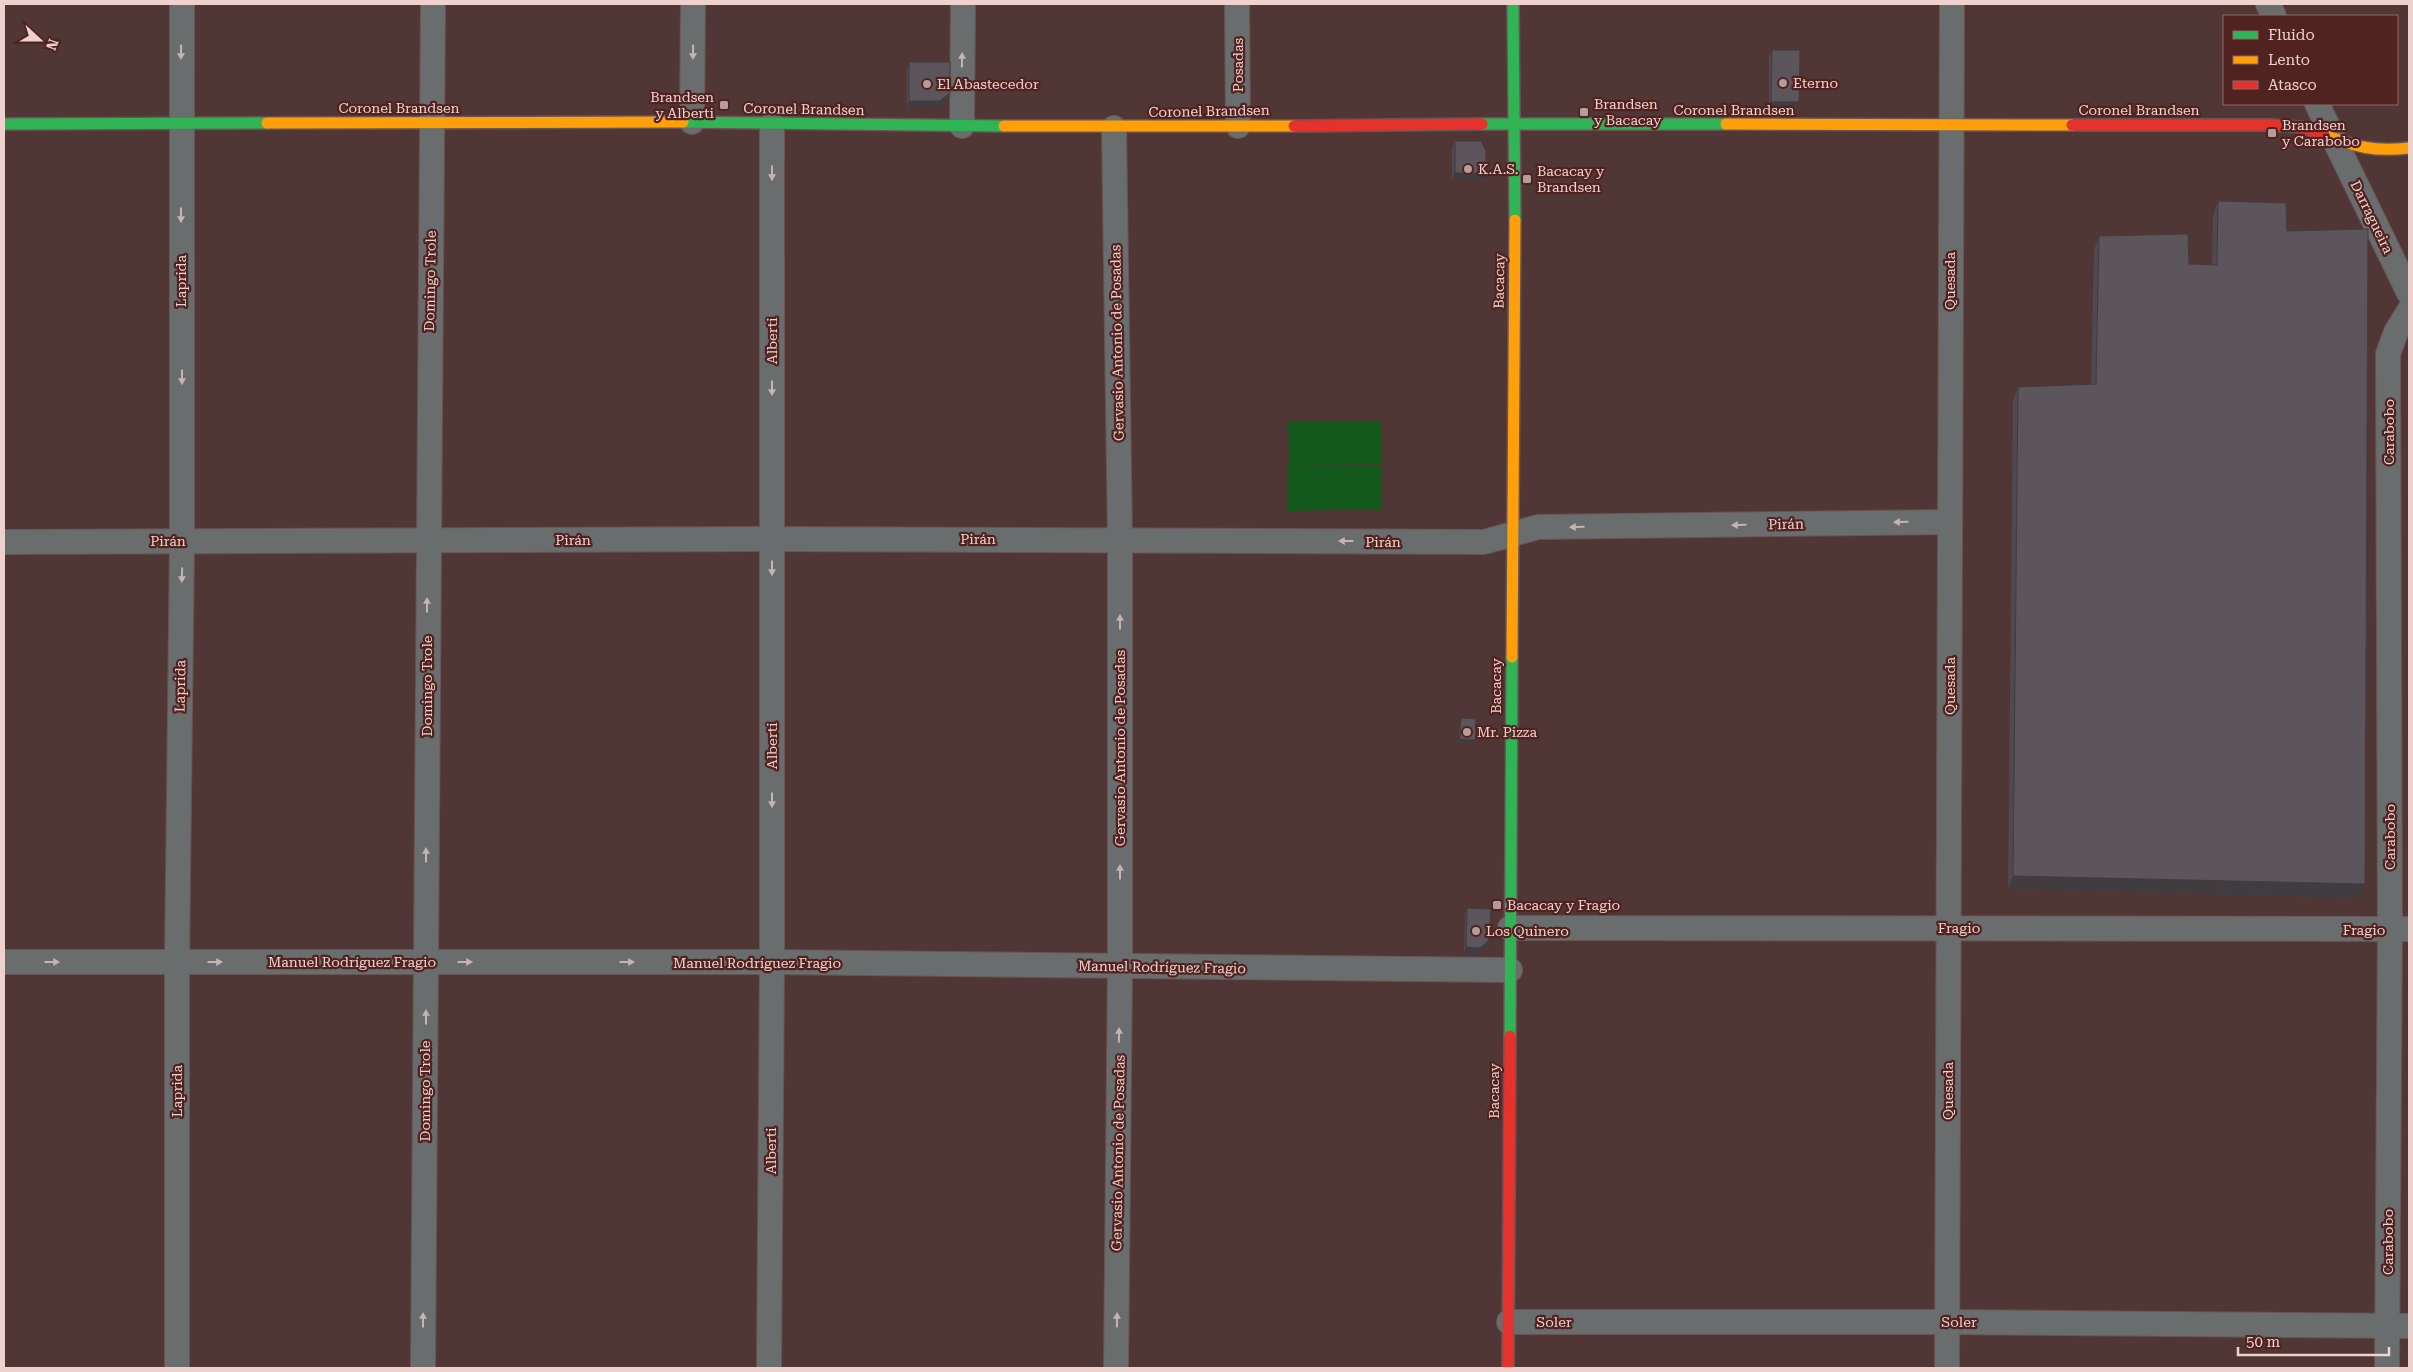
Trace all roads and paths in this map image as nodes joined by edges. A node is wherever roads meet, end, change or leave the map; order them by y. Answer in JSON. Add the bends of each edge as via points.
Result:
{"nodes":[{"id":1,"x":182,"y":4,"type":"edge"},
{"id":2,"x":433,"y":4,"type":"edge"},
{"id":3,"x":693,"y":4,"type":"edge"},
{"id":4,"x":963,"y":4,"type":"edge"},
{"id":5,"x":1238,"y":4,"type":"edge"},
{"id":6,"x":1513,"y":4,"type":"edge"},
{"id":7,"x":1952,"y":4,"type":"edge"},
{"id":8,"x":2318,"y":105,"type":"edge"},
{"id":9,"x":692,"y":122,"type":"junction"},
{"id":10,"x":432,"y":123,"type":"junction"},
{"id":11,"x":4,"y":124,"type":"edge"},
{"id":12,"x":180,"y":124,"type":"junction"},
{"id":13,"x":772,"y":124,"type":"junction"},
{"id":14,"x":1513,"y":124,"type":"junction"},
{"id":15,"x":1950,"y":124,"type":"junction"},
{"id":16,"x":962,"y":126,"type":"junction"},
{"id":17,"x":1238,"y":126,"type":"junction"},
{"id":18,"x":1114,"y":128,"type":"junction"},
{"id":19,"x":2335,"y":140,"type":"junction"},
{"id":20,"x":2409,"y":148,"type":"edge"},
{"id":21,"x":2409,"y":293,"type":"edge"},
{"id":22,"x":2409,"y":311,"type":"edge"},
{"id":23,"x":1950,"y":522,"type":"junction"},
{"id":24,"x":1511,"y":534,"type":"junction"},
{"id":25,"x":772,"y":539,"type":"junction"},
{"id":26,"x":1120,"y":539,"type":"junction"},
{"id":27,"x":182,"y":541,"type":"junction"},
{"id":28,"x":428,"y":541,"type":"junction"},
{"id":29,"x":4,"y":542,"type":"edge"},
{"id":30,"x":2400,"y":619,"type":"edge"},
{"id":31,"x":1510,"y":928,"type":"junction"},
{"id":32,"x":1949,"y":928,"type":"junction"},
{"id":33,"x":2400,"y":930,"type":"edge"},
{"id":34,"x":4,"y":962,"type":"edge"},
{"id":35,"x":177,"y":962,"type":"junction"},
{"id":36,"x":426,"y":962,"type":"junction"},
{"id":37,"x":772,"y":962,"type":"junction"},
{"id":38,"x":1120,"y":967,"type":"junction"},
{"id":39,"x":1510,"y":970,"type":"junction"},
{"id":40,"x":1509,"y":1322,"type":"junction"},
{"id":41,"x":1947,"y":1322,"type":"junction"},
{"id":42,"x":2398,"y":1326,"type":"edge"},
{"id":43,"x":177,"y":1368,"type":"edge"},
{"id":44,"x":423,"y":1368,"type":"edge"},
{"id":45,"x":769,"y":1368,"type":"edge"},
{"id":46,"x":1116,"y":1368,"type":"edge"},
{"id":47,"x":1508,"y":1368,"type":"edge"},
{"id":48,"x":1947,"y":1368,"type":"edge"},
{"id":49,"x":2387,"y":1368,"type":"edge"}],
"edges":[{"from":1,"to":12,"type":"street","name":"Laprida","one_way":true},
{"from":2,"to":10,"type":"street","name":"Domingo Trole"},
{"from":3,"to":9,"type":"street","one_way":true},
{"from":16,"to":4,"type":"street","one_way":true},
{"from":5,"to":17,"type":"street","name":"Posadas"},
{"from":6,"to":14,"type":"street","name":"Bacacay"},
{"from":7,"to":15,"type":"street","name":"Quesada"},
{"from":8,"to":19,"type":"street"},
{"from":9,"to":10,"type":"street","name":"Coronel Brandsen"},
{"from":9,"to":13,"type":"street","name":"Coronel Brandsen"},
{"from":10,"to":12,"type":"street","name":"Coronel Brandsen"},
{"from":10,"to":28,"type":"street","name":"Domingo Trole"},
{"from":11,"to":12,"type":"street","name":"Coronel Brandsen"},
{"from":12,"to":27,"type":"street","name":"Laprida","one_way":true},
{"from":13,"to":16,"type":"street","name":"Coronel Brandsen"},
{"from":13,"to":25,"type":"street","name":"Alberti","one_way":true},
{"from":14,"to":15,"type":"street","name":"Coronel Brandsen"},
{"from":14,"to":17,"type":"street","name":"Coronel Brandsen"},
{"from":14,"to":24,"type":"street","name":"Bacacay"},
{"from":15,"to":19,"type":"street","name":"Coronel Brandsen","via":[[2283,125],[2311,130]]},
{"from":15,"to":23,"type":"street","name":"Quesada"},
{"from":16,"to":18,"type":"street","name":"Coronel Brandsen"},
{"from":17,"to":18,"type":"street","name":"Coronel Brandsen"},
{"from":18,"to":26,"type":"street","name":"Gervasio Antonio de Posadas"},
{"from":19,"to":20,"type":"street","name":"Coronel Brandsen","via":[[2382,151]]},
{"from":19,"to":21,"type":"street","name":"Darragueira"},
{"from":22,"to":30,"type":"street","name":"Carabobo","via":[[2388,354]]},
{"from":23,"to":24,"type":"street","name":"Pirán","one_way":true,"via":[[1538,527]]},
{"from":23,"to":32,"type":"street","name":"Quesada"},
{"from":24,"to":26,"type":"street","name":"Pirán","one_way":true,"via":[[1484,542]]},
{"from":24,"to":31,"type":"street","name":"Bacacay"},
{"from":25,"to":26,"type":"street","name":"Pirán"},
{"from":25,"to":28,"type":"street","name":"Pirán"},
{"from":25,"to":37,"type":"street","name":"Alberti","one_way":true},
{"from":38,"to":26,"type":"street","name":"Gervasio Antonio de Posadas","one_way":true},
{"from":27,"to":28,"type":"street","name":"Pirán"},
{"from":27,"to":29,"type":"street","name":"Pirán"},
{"from":27,"to":35,"type":"street","name":"Laprida","one_way":true},
{"from":36,"to":28,"type":"street","name":"Domingo Trole","one_way":true},
{"from":30,"to":33,"type":"street","name":"Carabobo"},
{"from":31,"to":32,"type":"street","name":"Fragio"},
{"from":31,"to":39,"type":"street","name":"Bacacay"},
{"from":32,"to":33,"type":"street","name":"Fragio"},
{"from":32,"to":41,"type":"street","name":"Quesada"},
{"from":33,"to":42,"type":"street","name":"Carabobo"},
{"from":34,"to":35,"type":"street","name":"Manuel Rodríguez Fragio","one_way":true},
{"from":35,"to":36,"type":"street","name":"Manuel Rodríguez Fragio","one_way":true},
{"from":35,"to":43,"type":"street","name":"Laprida"},
{"from":36,"to":37,"type":"street","name":"Manuel Rodríguez Fragio","one_way":true},
{"from":44,"to":36,"type":"street","name":"Domingo Trole","one_way":true},
{"from":37,"to":38,"type":"street","name":"Manuel Rodríguez Fragio"},
{"from":37,"to":45,"type":"street","name":"Alberti"},
{"from":38,"to":39,"type":"street","name":"Manuel Rodríguez Fragio"},
{"from":46,"to":38,"type":"street","name":"Gervasio Antonio de Posadas","one_way":true},
{"from":39,"to":40,"type":"street","name":"Bacacay"},
{"from":40,"to":41,"type":"street","name":"Soler"},
{"from":40,"to":47,"type":"street","name":"Bacacay"},
{"from":41,"to":42,"type":"street","name":"Soler"},
{"from":41,"to":48,"type":"street","name":"Quesada"},
{"from":42,"to":49,"type":"street","name":"Carabobo"}]}
